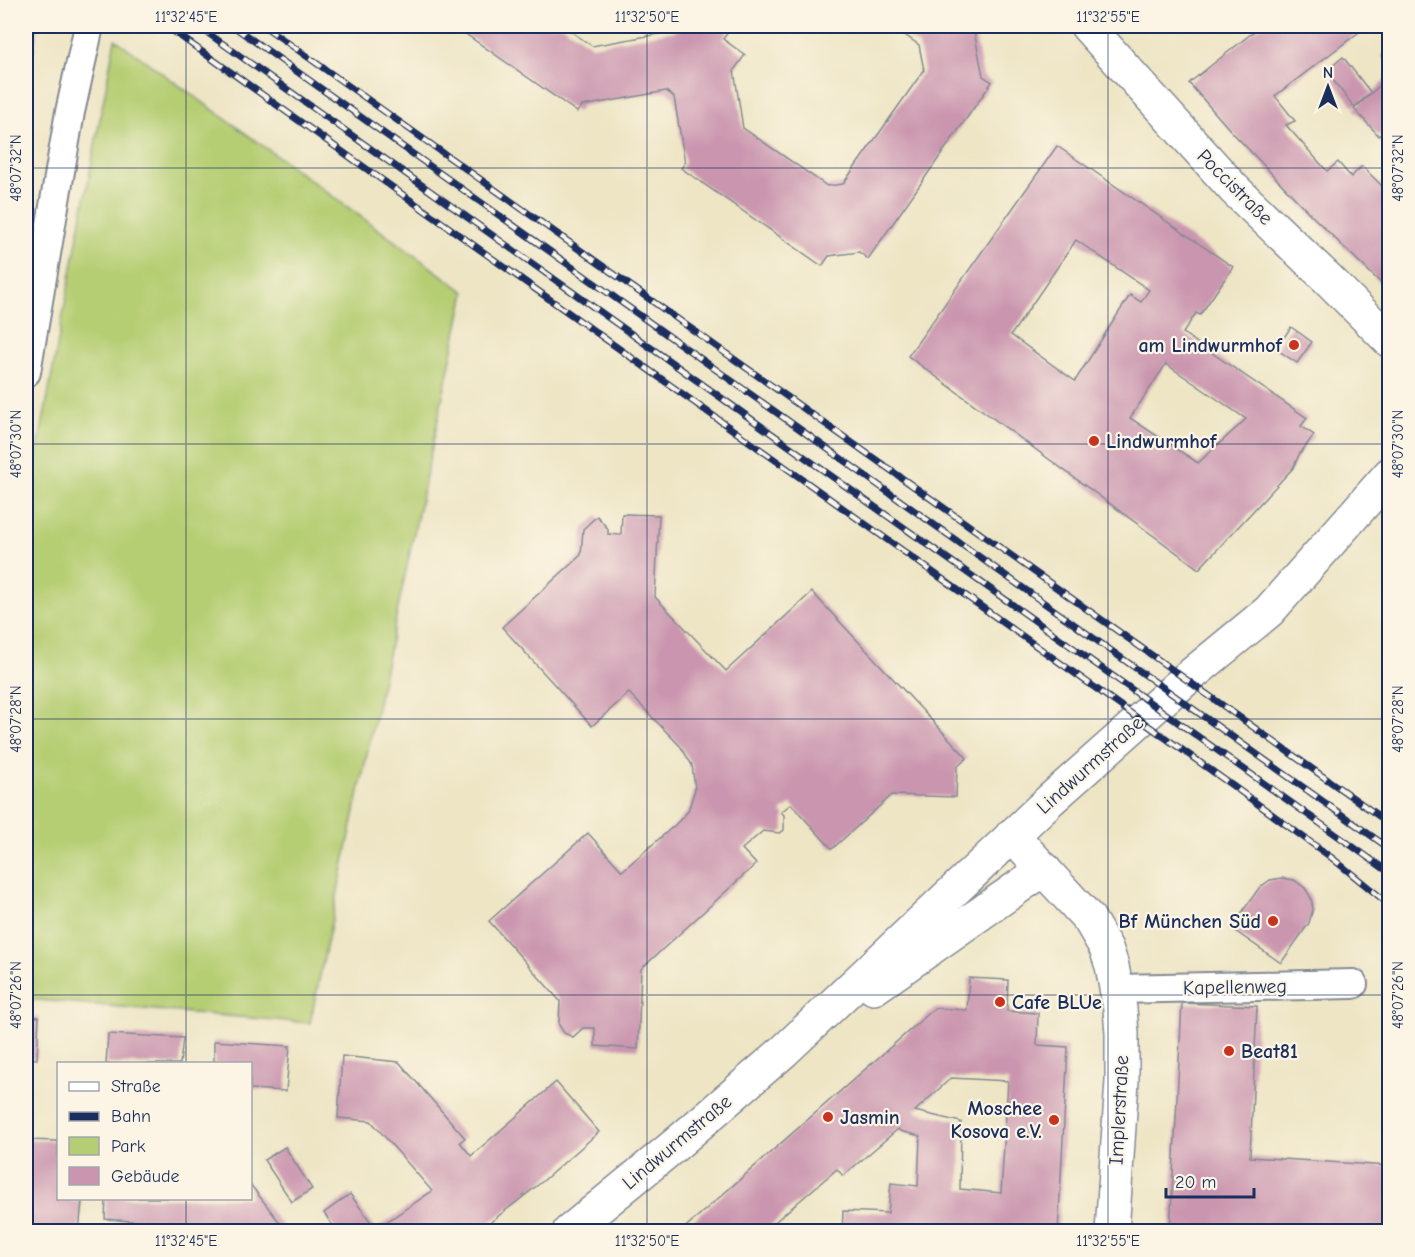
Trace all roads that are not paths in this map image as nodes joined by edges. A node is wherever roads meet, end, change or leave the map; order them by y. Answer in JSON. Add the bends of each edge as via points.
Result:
{"nodes":[{"id":1,"x":89,"y":26,"type":"edge"},
{"id":2,"x":1087,"y":26,"type":"edge"},
{"id":3,"x":1389,"y":341,"type":"edge"},
{"id":4,"x":26,"y":372,"type":"edge"},
{"id":5,"x":1389,"y":474,"type":"edge"},
{"id":6,"x":1012,"y":835,"type":"junction"},
{"id":7,"x":1048,"y":874,"type":"junction"},
{"id":8,"x":1353,"y":984,"type":"dead end"},
{"id":9,"x":1117,"y":989,"type":"junction"},
{"id":10,"x":784,"y":1051,"type":"junction"},
{"id":11,"x":569,"y":1232,"type":"edge"},
{"id":12,"x":1112,"y":1232,"type":"edge"}],
"edges":[{"from":1,"to":4,"type":"street","via":[[70,112]]},
{"from":2,"to":3,"type":"main road","name":"Poccistraße","via":[[1234,189]]},
{"from":5,"to":6,"type":"main road","name":"Lindwurmstraße","via":[[1269,611],[1185,680]]},
{"from":6,"to":7,"type":"main road","name":"Implerstraße"},
{"from":6,"to":10,"type":"main road","name":"Lindwurmstraße"},
{"from":7,"to":9,"type":"main road","name":"Implerstraße","via":[[1097,931]]},
{"from":7,"to":10,"type":"main road","name":"Lindwurmstraße"},
{"from":8,"to":9,"type":"street","name":"Kapellenweg"},
{"from":9,"to":12,"type":"main road","name":"Implerstraße","via":[[1122,1082]]},
{"from":10,"to":11,"type":"main road","name":"Lindwurmstraße"}]}
